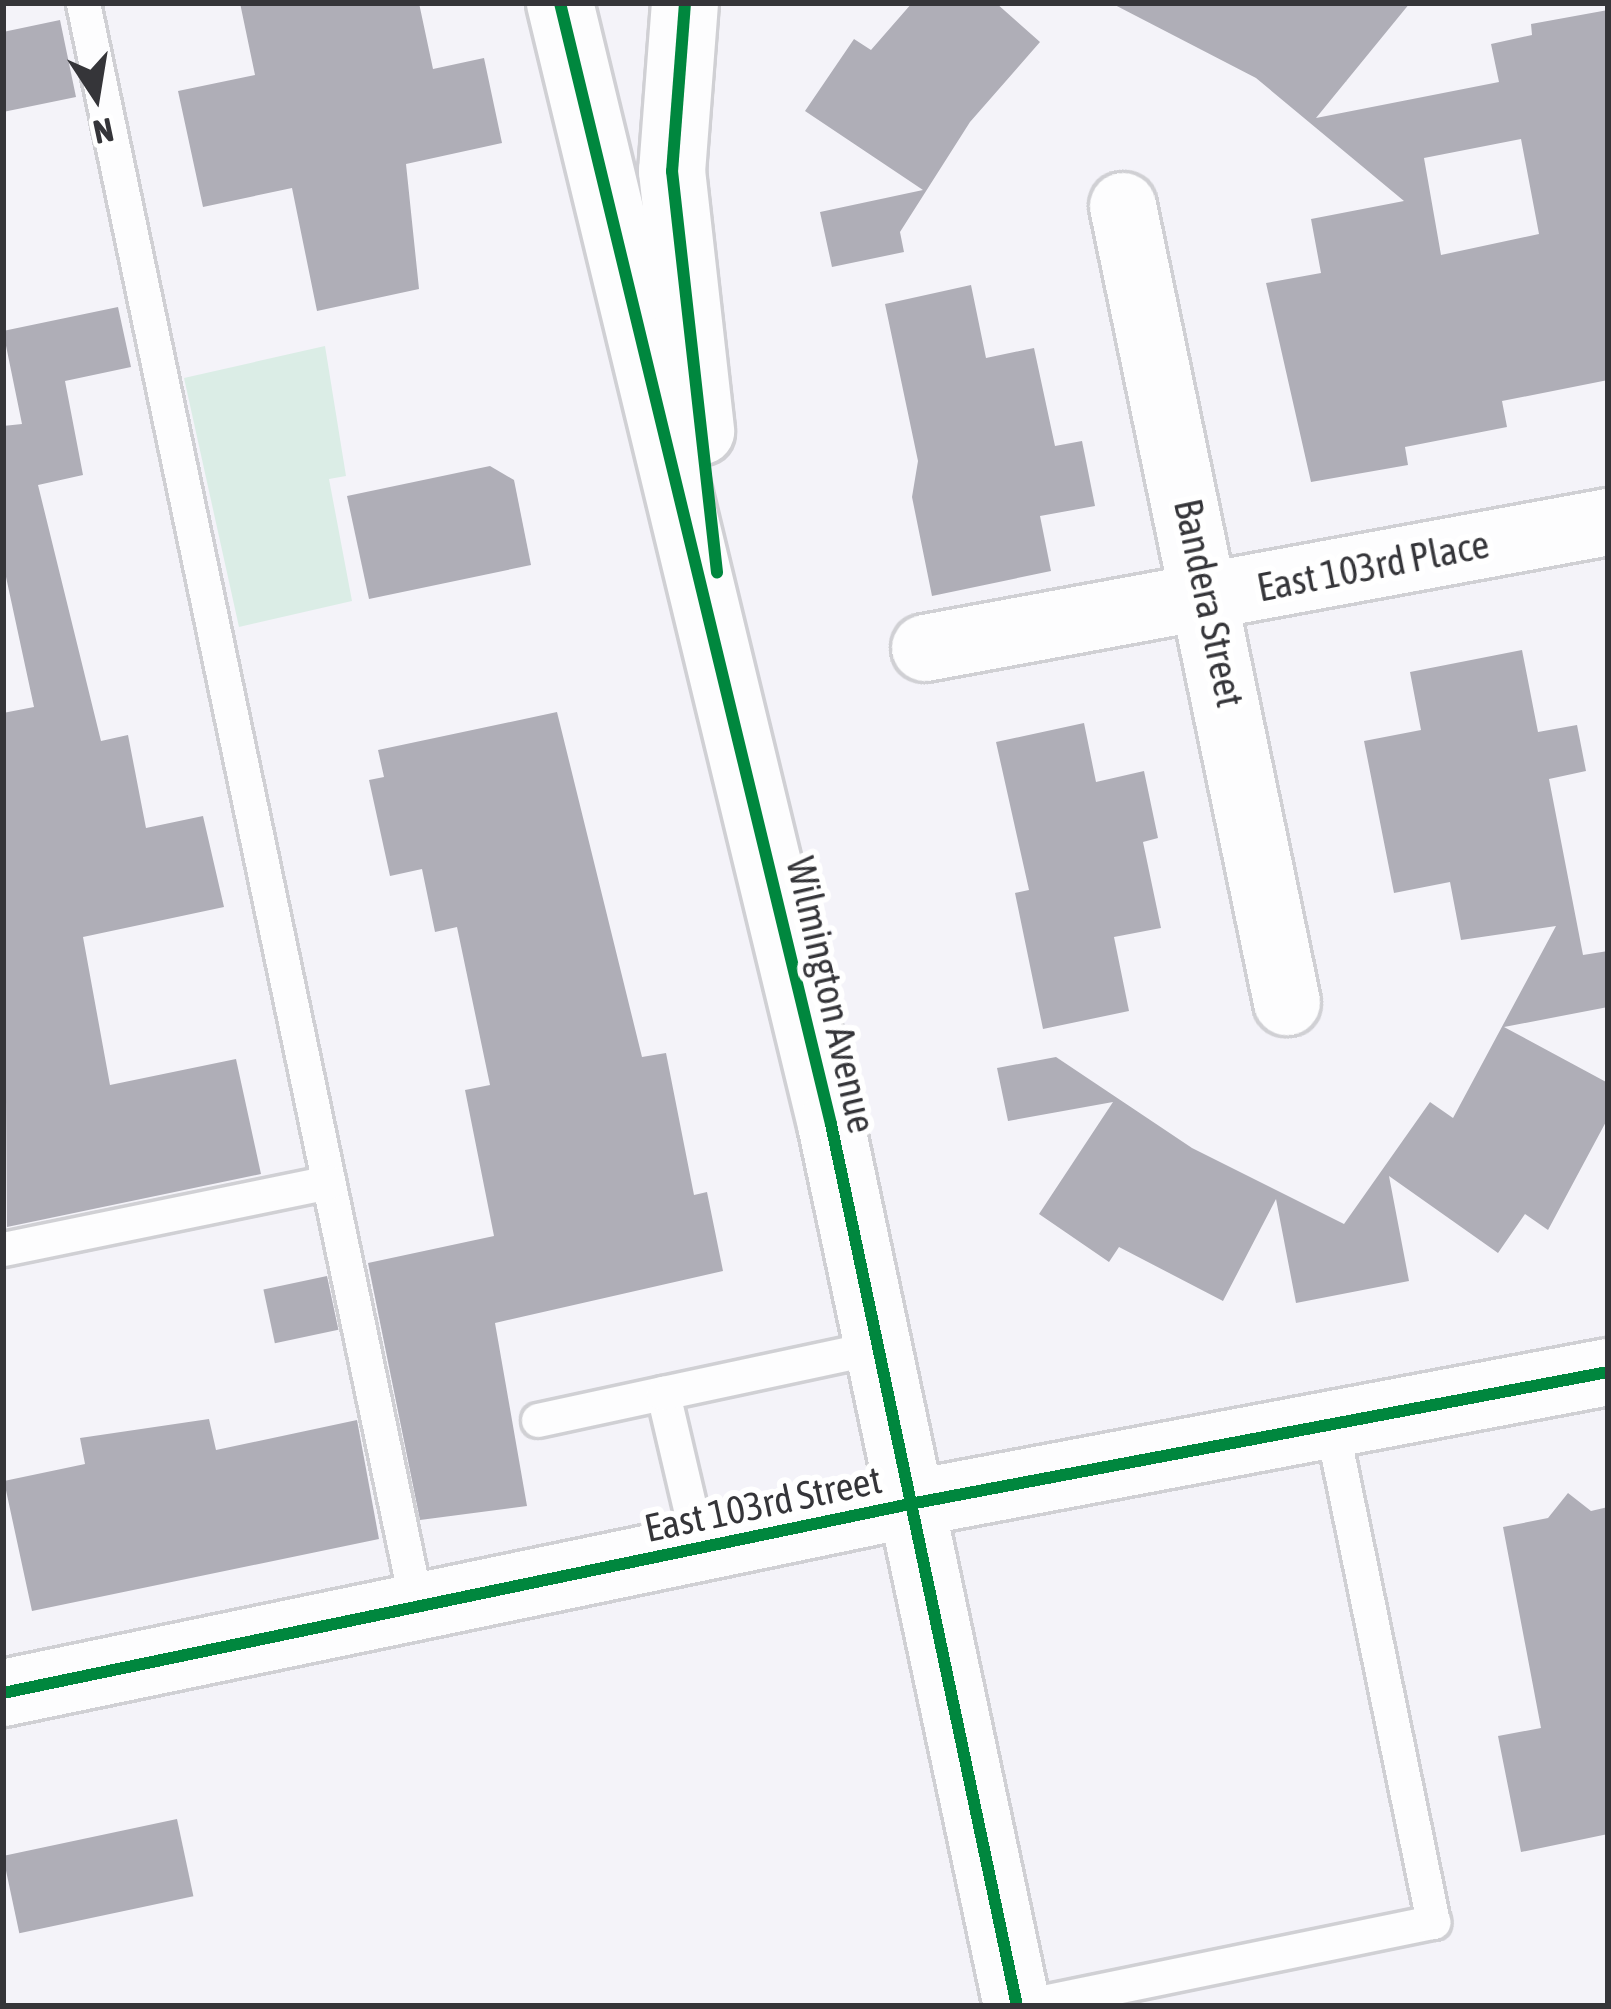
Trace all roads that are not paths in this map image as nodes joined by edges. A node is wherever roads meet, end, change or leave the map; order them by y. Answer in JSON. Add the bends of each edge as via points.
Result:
{"nodes":[{"id":1,"x":83,"y":3,"type":"edge"},
{"id":2,"x":560,"y":3,"type":"edge"},
{"id":3,"x":685,"y":3,"type":"edge"},
{"id":4,"x":1123,"y":206,"type":"dead end"},
{"id":5,"x":1608,"y":522,"type":"edge"},
{"id":6,"x":1210,"y":596,"type":"junction"},
{"id":7,"x":925,"y":648,"type":"dead end"},
{"id":8,"x":731,"y":697,"type":"junction"},
{"id":9,"x":1287,"y":1002,"type":"dead end"},
{"id":10,"x":328,"y":1182,"type":"junction"},
{"id":11,"x":3,"y":1249,"type":"edge"},
{"id":12,"x":877,"y":1347,"type":"junction"},
{"id":13,"x":1608,"y":1372,"type":"edge"},
{"id":14,"x":664,"y":1393,"type":"junction"},
{"id":15,"x":538,"y":1420,"type":"dead end"},
{"id":16,"x":1330,"y":1424,"type":"junction"},
{"id":17,"x":910,"y":1504,"type":"junction"},
{"id":18,"x":699,"y":1547,"type":"junction"},
{"id":19,"x":417,"y":1607,"type":"junction"},
{"id":20,"x":3,"y":1694,"type":"edge"},
{"id":21,"x":1020,"y":2006,"type":"edge"}],
"edges":[{"from":1,"to":10,"type":"lane"},
{"from":2,"to":8,"type":"street","name":"Wilmington Avenue"},
{"from":3,"to":8,"type":"street","via":[[672,171]]},
{"from":4,"to":6,"type":"street","name":"Bandera Street"},
{"from":5,"to":6,"type":"street","name":"East 103rd Place"},
{"from":6,"to":7,"type":"street","name":"East 103rd Place"},
{"from":6,"to":9,"type":"street","name":"Bandera Street"},
{"from":8,"to":12,"type":"street","name":"Wilmington Avenue"},
{"from":10,"to":11,"type":"lane"},
{"from":10,"to":19,"type":"lane"},
{"from":12,"to":14,"type":"lane"},
{"from":12,"to":17,"type":"street","name":"Wilmington Avenue"},
{"from":13,"to":16,"type":"street","name":"East 103rd Street"},
{"from":14,"to":15,"type":"lane"},
{"from":14,"to":18,"type":"lane"},
{"from":16,"to":17,"type":"street","name":"East 103rd Street"},
{"from":16,"to":21,"type":"lane","via":[[1433,1922]]},
{"from":17,"to":18,"type":"street","name":"East 103rd Street"},
{"from":17,"to":21,"type":"street","name":"Wilmington Avenue"},
{"from":18,"to":19,"type":"street","name":"East 103rd Street"},
{"from":19,"to":20,"type":"street","name":"East 103rd Street"}]}
